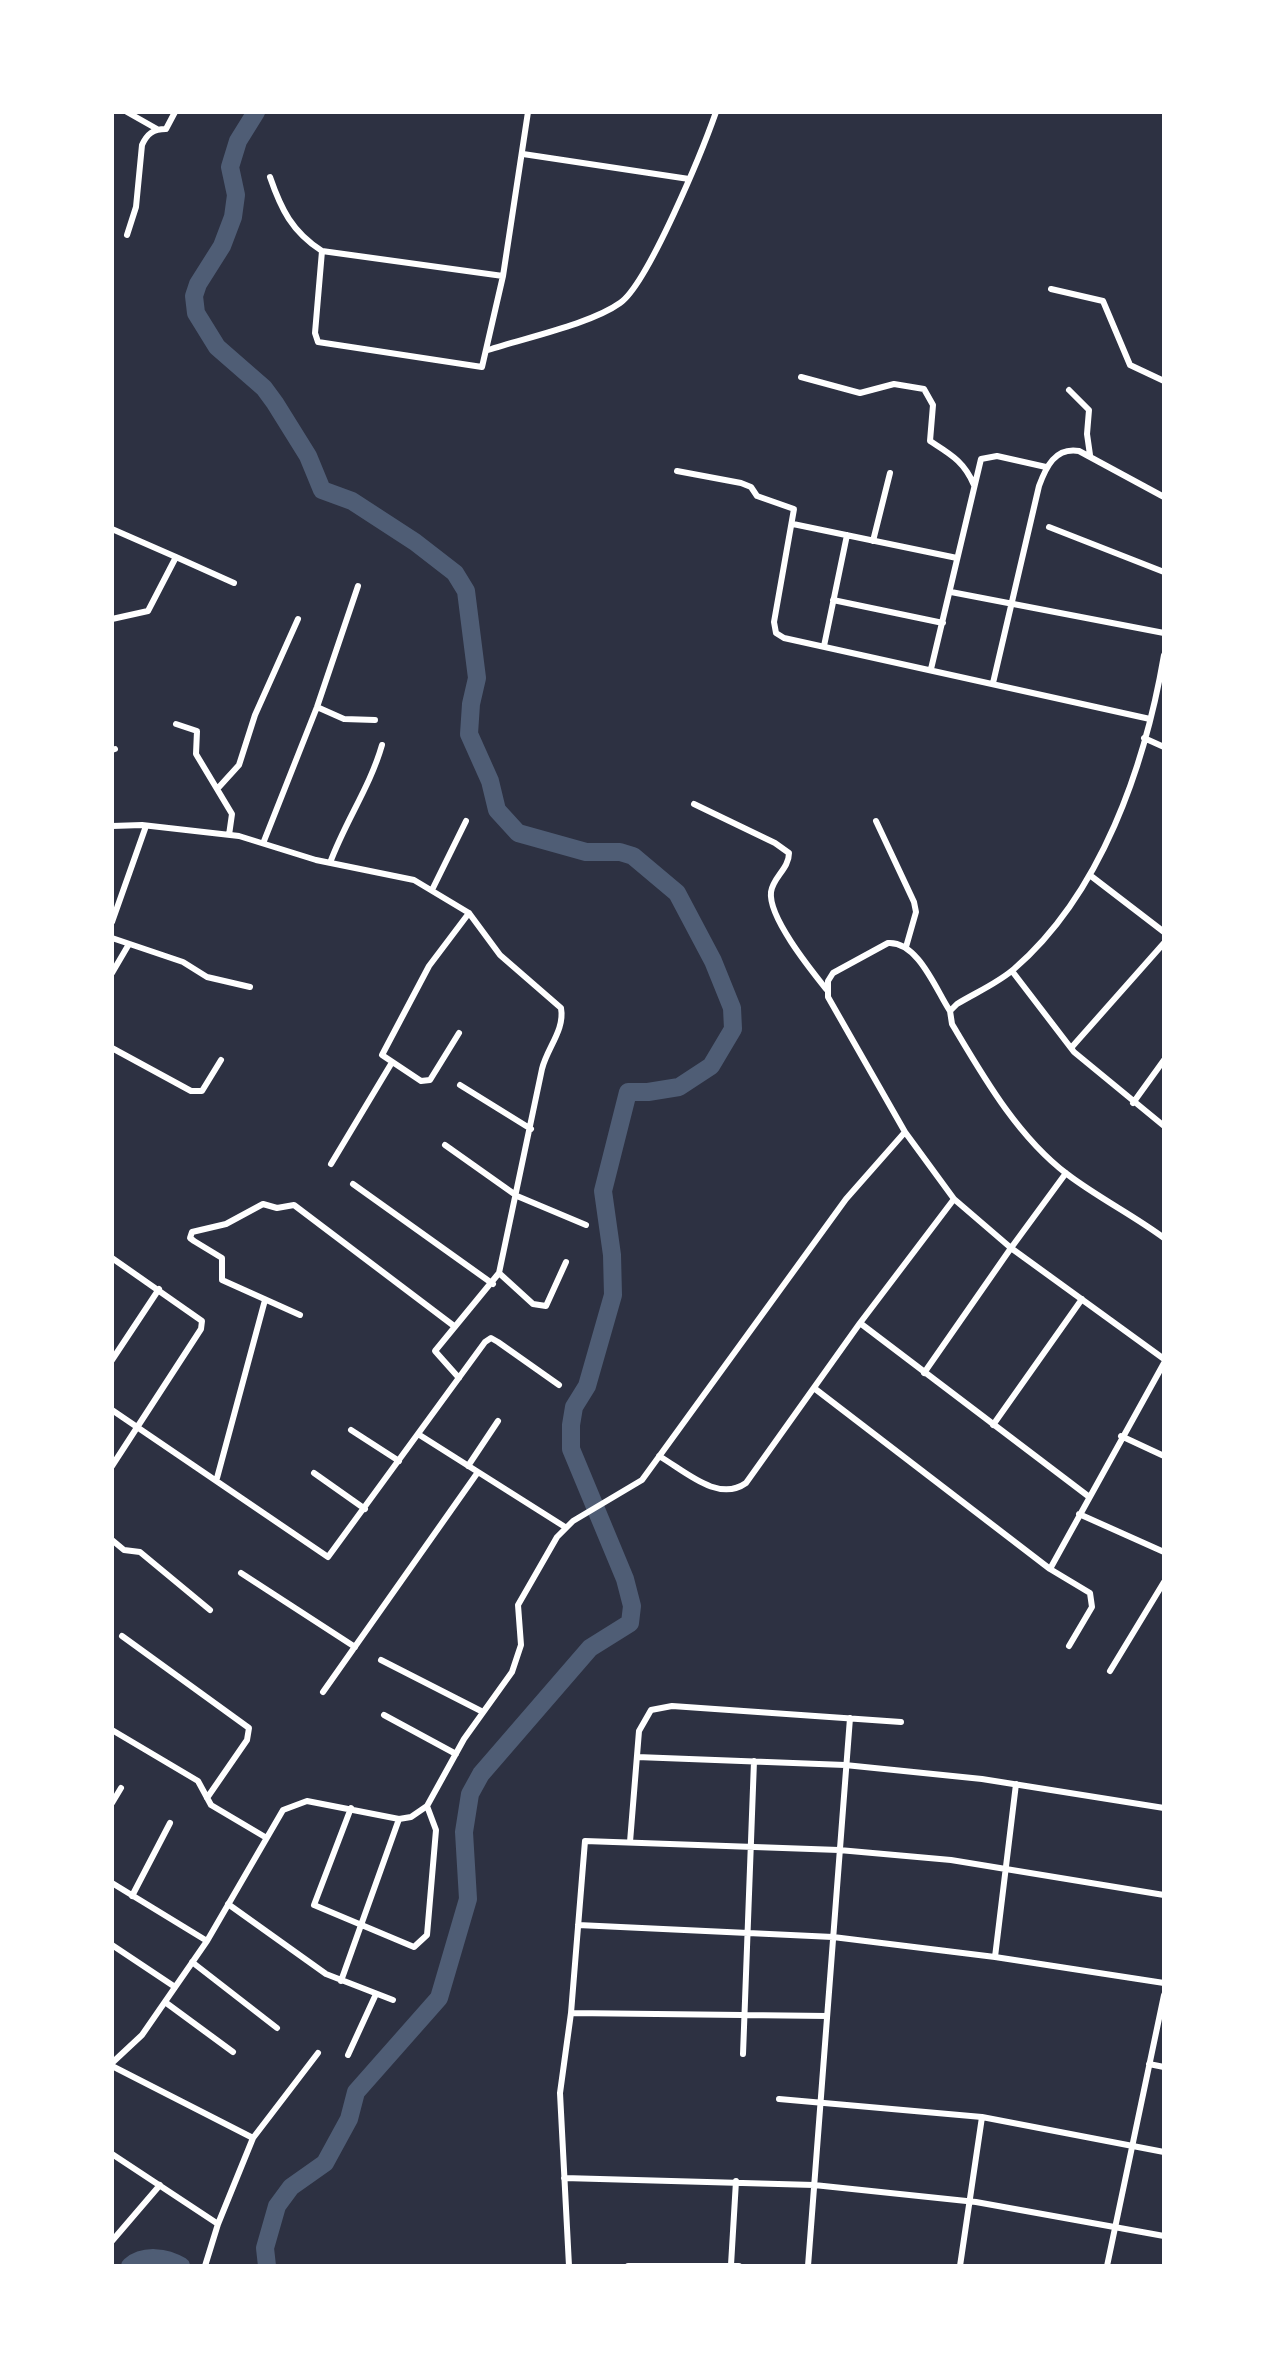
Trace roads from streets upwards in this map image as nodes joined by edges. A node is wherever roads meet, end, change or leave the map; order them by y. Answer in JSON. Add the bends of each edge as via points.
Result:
{"nodes":[{"id":1,"x":127,"y":112,"type":"edge"},
{"id":2,"x":175,"y":112,"type":"edge"},
{"id":3,"x":528,"y":112,"type":"edge"},
{"id":4,"x":716,"y":112,"type":"edge"},
{"id":5,"x":157,"y":129,"type":"junction"},
{"id":6,"x":523,"y":154,"type":"junction"},
{"id":7,"x":270,"y":177,"type":"dead end"},
{"id":8,"x":689,"y":179,"type":"junction"},
{"id":9,"x":127,"y":235,"type":"dead end"},
{"id":10,"x":322,"y":251,"type":"junction"},
{"id":11,"x":503,"y":276,"type":"junction"},
{"id":12,"x":1051,"y":289,"type":"dead end"},
{"id":13,"x":488,"y":350,"type":"junction"},
{"id":14,"x":801,"y":377,"type":"dead end"},
{"id":15,"x":1164,"y":381,"type":"edge"},
{"id":16,"x":1069,"y":390,"type":"dead end"},
{"id":17,"x":1090,"y":455,"type":"junction"},
{"id":18,"x":1046,"y":467,"type":"junction"},
{"id":19,"x":677,"y":471,"type":"dead end"},
{"id":20,"x":890,"y":473,"type":"dead end"},
{"id":21,"x":974,"y":485,"type":"junction"},
{"id":22,"x":1164,"y":497,"type":"edge"},
{"id":23,"x":793,"y":524,"type":"junction"},
{"id":24,"x":1049,"y":527,"type":"dead end"},
{"id":25,"x":112,"y":529,"type":"edge"},
{"id":26,"x":847,"y":535,"type":"junction"},
{"id":27,"x":873,"y":541,"type":"junction"},
{"id":28,"x":176,"y":557,"type":"junction"},
{"id":29,"x":957,"y":558,"type":"junction"},
{"id":30,"x":1164,"y":572,"type":"edge"},
{"id":31,"x":234,"y":583,"type":"dead end"},
{"id":32,"x":358,"y":586,"type":"dead end"},
{"id":33,"x":951,"y":592,"type":"junction"},
{"id":34,"x":833,"y":600,"type":"junction"},
{"id":35,"x":1012,"y":602,"type":"junction"},
{"id":36,"x":113,"y":617,"type":"edge"},
{"id":37,"x":298,"y":619,"type":"dead end"},
{"id":38,"x":943,"y":623,"type":"junction"},
{"id":39,"x":1164,"y":633,"type":"edge"},
{"id":40,"x":824,"y":646,"type":"junction"},
{"id":41,"x":1164,"y":655,"type":"edge"},
{"id":42,"x":931,"y":669,"type":"junction"},
{"id":43,"x":993,"y":683,"type":"junction"},
{"id":44,"x":317,"y":707,"type":"junction"},
{"id":45,"x":1150,"y":719,"type":"junction"},
{"id":46,"x":375,"y":720,"type":"dead end"},
{"id":47,"x":176,"y":724,"type":"dead end"},
{"id":48,"x":1144,"y":738,"type":"junction"},
{"id":49,"x":382,"y":745,"type":"dead end"},
{"id":50,"x":1164,"y":747,"type":"edge"},
{"id":51,"x":219,"y":787,"type":"junction"},
{"id":52,"x":694,"y":804,"type":"dead end"},
{"id":53,"x":466,"y":821,"type":"dead end"},
{"id":54,"x":876,"y":821,"type":"dead end"},
{"id":55,"x":112,"y":826,"type":"edge"},
{"id":56,"x":146,"y":826,"type":"junction"},
{"id":57,"x":229,"y":835,"type":"junction"},
{"id":58,"x":264,"y":841,"type":"junction"},
{"id":59,"x":330,"y":863,"type":"junction"},
{"id":60,"x":1091,"y":876,"type":"junction"},
{"id":61,"x":432,"y":890,"type":"junction"},
{"id":62,"x":469,"y":913,"type":"junction"},
{"id":63,"x":112,"y":922,"type":"edge"},
{"id":64,"x":1164,"y":932,"type":"edge"},
{"id":65,"x":112,"y":938,"type":"edge"},
{"id":66,"x":1164,"y":943,"type":"edge"},
{"id":67,"x":129,"y":944,"type":"junction"},
{"id":68,"x":906,"y":947,"type":"junction"},
{"id":69,"x":1012,"y":971,"type":"junction"},
{"id":70,"x":112,"y":973,"type":"edge"},
{"id":71,"x":250,"y":987,"type":"dead end"},
{"id":72,"x":827,"y":990,"type":"junction"},
{"id":73,"x":950,"y":1011,"type":"junction"},
{"id":74,"x":459,"y":1033,"type":"dead end"},
{"id":75,"x":112,"y":1048,"type":"edge"},
{"id":76,"x":1071,"y":1048,"type":"junction"},
{"id":77,"x":221,"y":1060,"type":"dead end"},
{"id":78,"x":1164,"y":1060,"type":"edge"},
{"id":79,"x":391,"y":1064,"type":"junction"},
{"id":80,"x":460,"y":1085,"type":"dead end"},
{"id":81,"x":1133,"y":1103,"type":"junction"},
{"id":82,"x":1164,"y":1126,"type":"edge"},
{"id":83,"x":531,"y":1129,"type":"junction"},
{"id":84,"x":905,"y":1132,"type":"junction"},
{"id":85,"x":445,"y":1145,"type":"dead end"},
{"id":86,"x":331,"y":1164,"type":"dead end"},
{"id":87,"x":1066,"y":1173,"type":"junction"},
{"id":88,"x":353,"y":1184,"type":"dead end"},
{"id":89,"x":517,"y":1196,"type":"junction"},
{"id":90,"x":954,"y":1199,"type":"junction"},
{"id":91,"x":586,"y":1225,"type":"dead end"},
{"id":92,"x":1164,"y":1226,"type":"edge"},
{"id":93,"x":1161,"y":1236,"type":"edge"},
{"id":94,"x":1011,"y":1248,"type":"junction"},
{"id":95,"x":112,"y":1258,"type":"edge"},
{"id":96,"x":566,"y":1262,"type":"dead end"},
{"id":97,"x":499,"y":1273,"type":"junction"},
{"id":98,"x":493,"y":1284,"type":"junction"},
{"id":99,"x":159,"y":1289,"type":"junction"},
{"id":100,"x":1082,"y":1299,"type":"junction"},
{"id":101,"x":265,"y":1300,"type":"junction"},
{"id":102,"x":300,"y":1315,"type":"dead end"},
{"id":103,"x":860,"y":1323,"type":"junction"},
{"id":104,"x":454,"y":1326,"type":"junction"},
{"id":105,"x":112,"y":1360,"type":"edge"},
{"id":106,"x":1164,"y":1361,"type":"edge"},
{"id":107,"x":924,"y":1373,"type":"junction"},
{"id":108,"x":459,"y":1378,"type":"junction"},
{"id":109,"x":559,"y":1385,"type":"dead end"},
{"id":110,"x":814,"y":1388,"type":"junction"},
{"id":111,"x":112,"y":1410,"type":"edge"},
{"id":112,"x":498,"y":1421,"type":"dead end"},
{"id":113,"x":993,"y":1425,"type":"junction"},
{"id":114,"x":140,"y":1428,"type":"junction"},
{"id":115,"x":351,"y":1430,"type":"dead end"},
{"id":116,"x":418,"y":1434,"type":"junction"},
{"id":117,"x":1121,"y":1436,"type":"junction"},
{"id":118,"x":659,"y":1456,"type":"junction"},
{"id":119,"x":1164,"y":1456,"type":"edge"},
{"id":120,"x":399,"y":1461,"type":"junction"},
{"id":121,"x":112,"y":1466,"type":"edge"},
{"id":122,"x":468,"y":1466,"type":"junction"},
{"id":123,"x":478,"y":1472,"type":"junction"},
{"id":124,"x":314,"y":1473,"type":"dead end"},
{"id":125,"x":217,"y":1478,"type":"junction"},
{"id":126,"x":1088,"y":1496,"type":"junction"},
{"id":127,"x":365,"y":1509,"type":"junction"},
{"id":128,"x":1079,"y":1514,"type":"junction"},
{"id":129,"x":565,"y":1527,"type":"junction"},
{"id":130,"x":112,"y":1540,"type":"edge"},
{"id":131,"x":1164,"y":1552,"type":"edge"},
{"id":132,"x":1050,"y":1569,"type":"junction"},
{"id":133,"x":241,"y":1573,"type":"dead end"},
{"id":134,"x":1164,"y":1582,"type":"edge"},
{"id":135,"x":210,"y":1610,"type":"dead end"},
{"id":136,"x":122,"y":1636,"type":"dead end"},
{"id":137,"x":1069,"y":1646,"type":"dead end"},
{"id":138,"x":355,"y":1647,"type":"junction"},
{"id":139,"x":381,"y":1660,"type":"dead end"},
{"id":140,"x":1110,"y":1671,"type":"dead end"},
{"id":141,"x":323,"y":1692,"type":"dead end"},
{"id":142,"x":483,"y":1712,"type":"junction"},
{"id":143,"x":384,"y":1715,"type":"dead end"},
{"id":144,"x":850,"y":1718,"type":"junction"},
{"id":145,"x":901,"y":1722,"type":"dead end"},
{"id":146,"x":115,"y":1731,"type":"edge"},
{"id":147,"x":112,"y":1742,"type":"edge"},
{"id":148,"x":456,"y":1754,"type":"junction"},
{"id":149,"x":637,"y":1757,"type":"junction"},
{"id":150,"x":754,"y":1761,"type":"junction"},
{"id":151,"x":845,"y":1765,"type":"junction"},
{"id":152,"x":1016,"y":1784,"type":"junction"},
{"id":153,"x":121,"y":1788,"type":"dead end"},
{"id":154,"x":207,"y":1798,"type":"junction"},
{"id":155,"x":112,"y":1803,"type":"edge"},
{"id":156,"x":427,"y":1806,"type":"junction"},
{"id":157,"x":351,"y":1808,"type":"junction"},
{"id":158,"x":1164,"y":1808,"type":"edge"},
{"id":159,"x":399,"y":1819,"type":"junction"},
{"id":160,"x":170,"y":1823,"type":"dead end"},
{"id":161,"x":265,"y":1837,"type":"junction"},
{"id":162,"x":630,"y":1842,"type":"junction"},
{"id":163,"x":751,"y":1846,"type":"junction"},
{"id":164,"x":839,"y":1850,"type":"junction"},
{"id":165,"x":1005,"y":1867,"type":"junction"},
{"id":166,"x":112,"y":1883,"type":"edge"},
{"id":167,"x":1164,"y":1895,"type":"edge"},
{"id":168,"x":132,"y":1896,"type":"junction"},
{"id":169,"x":228,"y":1904,"type":"junction"},
{"id":170,"x":578,"y":1925,"type":"junction"},
{"id":171,"x":361,"y":1926,"type":"junction"},
{"id":172,"x":748,"y":1931,"type":"junction"},
{"id":173,"x":833,"y":1937,"type":"junction"},
{"id":174,"x":207,"y":1941,"type":"junction"},
{"id":175,"x":112,"y":1945,"type":"edge"},
{"id":176,"x":995,"y":1957,"type":"junction"},
{"id":177,"x":192,"y":1962,"type":"junction"},
{"id":178,"x":341,"y":1981,"type":"junction"},
{"id":179,"x":1164,"y":1983,"type":"edge"},
{"id":180,"x":175,"y":1987,"type":"junction"},
{"id":181,"x":376,"y":1994,"type":"junction"},
{"id":182,"x":1164,"y":1995,"type":"edge"},
{"id":183,"x":393,"y":2000,"type":"dead end"},
{"id":184,"x":165,"y":2002,"type":"junction"},
{"id":185,"x":571,"y":2013,"type":"junction"},
{"id":186,"x":744,"y":2013,"type":"junction"},
{"id":187,"x":827,"y":2016,"type":"junction"},
{"id":188,"x":277,"y":2028,"type":"dead end"},
{"id":189,"x":233,"y":2052,"type":"dead end"},
{"id":190,"x":318,"y":2053,"type":"dead end"},
{"id":191,"x":743,"y":2054,"type":"dead end"},
{"id":192,"x":348,"y":2055,"type":"dead end"},
{"id":193,"x":112,"y":2064,"type":"edge"},
{"id":194,"x":1149,"y":2064,"type":"junction"},
{"id":195,"x":1164,"y":2067,"type":"edge"},
{"id":196,"x":779,"y":2099,"type":"dead end"},
{"id":197,"x":820,"y":2103,"type":"junction"},
{"id":198,"x":982,"y":2117,"type":"junction"},
{"id":199,"x":253,"y":2138,"type":"junction"},
{"id":200,"x":1132,"y":2145,"type":"junction"},
{"id":201,"x":1164,"y":2152,"type":"edge"},
{"id":202,"x":112,"y":2154,"type":"edge"},
{"id":203,"x":564,"y":2178,"type":"junction"},
{"id":204,"x":736,"y":2181,"type":"junction"},
{"id":205,"x":160,"y":2185,"type":"junction"},
{"id":206,"x":814,"y":2185,"type":"junction"},
{"id":207,"x":968,"y":2202,"type":"junction"},
{"id":208,"x":218,"y":2224,"type":"junction"},
{"id":209,"x":1115,"y":2226,"type":"junction"},
{"id":210,"x":1164,"y":2236,"type":"edge"},
{"id":211,"x":112,"y":2241,"type":"edge"},
{"id":212,"x":731,"y":2265,"type":"edge"},
{"id":213,"x":205,"y":2266,"type":"edge"},
{"id":214,"x":569,"y":2266,"type":"edge"},
{"id":215,"x":628,"y":2266,"type":"edge"},
{"id":216,"x":739,"y":2266,"type":"edge"},
{"id":217,"x":808,"y":2266,"type":"edge"},
{"id":218,"x":960,"y":2266,"type":"edge"},
{"id":219,"x":1107,"y":2266,"type":"edge"}],
"edges":[{"from":1,"to":5,"type":"street"},
{"from":2,"to":5,"type":"street","via":[[166,129]]},
{"from":3,"to":6,"type":"street"},
{"from":4,"to":8,"type":"street"},
{"from":5,"to":9,"type":"street","via":[[142,145],[136,207]]},
{"from":6,"to":8,"type":"street"},
{"from":6,"to":11,"type":"street"},
{"from":7,"to":10,"type":"street","via":[[288,221]]},
{"from":8,"to":13,"type":"street","via":[[625,300],[592,317]]},
{"from":10,"to":11,"type":"street"},
{"from":10,"to":13,"type":"street","via":[[315,333],[320,343],[478,367],[484,365]]},
{"from":11,"to":13,"type":"street"},
{"from":12,"to":15,"type":"street","via":[[1103,301],[1130,365]]},
{"from":14,"to":21,"type":"street","via":[[860,393],[887,385],[924,389],[933,405],[930,441],[954,454]]},
{"from":16,"to":17,"type":"street","via":[[1089,410]]},
{"from":17,"to":18,"type":"street","via":[[1067,450]]},
{"from":17,"to":22,"type":"street"},
{"from":18,"to":21,"type":"street","via":[[985,456]]},
{"from":18,"to":35,"type":"street"},
{"from":19,"to":23,"type":"street","via":[[751,487],[757,496],[794,509]]},
{"from":20,"to":27,"type":"street"},
{"from":21,"to":29,"type":"street"},
{"from":23,"to":26,"type":"street"},
{"from":23,"to":40,"type":"street","via":[[776,633]]},
{"from":24,"to":30,"type":"street"},
{"from":25,"to":28,"type":"street"},
{"from":26,"to":27,"type":"street"},
{"from":26,"to":34,"type":"street"},
{"from":27,"to":29,"type":"street"},
{"from":28,"to":31,"type":"street"},
{"from":28,"to":36,"type":"street","via":[[148,611]]},
{"from":29,"to":33,"type":"street"},
{"from":32,"to":44,"type":"street"},
{"from":33,"to":35,"type":"street"},
{"from":33,"to":38,"type":"street"},
{"from":34,"to":38,"type":"street"},
{"from":34,"to":40,"type":"street"},
{"from":35,"to":39,"type":"street"},
{"from":35,"to":43,"type":"street"},
{"from":37,"to":51,"type":"street","via":[[239,765]]},
{"from":38,"to":42,"type":"street"},
{"from":40,"to":42,"type":"street"},
{"from":41,"to":45,"type":"street"},
{"from":42,"to":43,"type":"street"},
{"from":43,"to":45,"type":"street"},
{"from":44,"to":46,"type":"street","via":[[344,719]]},
{"from":44,"to":58,"type":"street"},
{"from":45,"to":48,"type":"street"},
{"from":47,"to":51,"type":"street","via":[[197,731],[196,754]]},
{"from":48,"to":50,"type":"street"},
{"from":48,"to":60,"type":"street"},
{"from":49,"to":59,"type":"street","via":[[370,784],[349,816]]},
{"from":51,"to":57,"type":"street","via":[[232,814]]},
{"from":52,"to":72,"type":"street","via":[[789,853],[772,888],[773,910]]},
{"from":53,"to":61,"type":"street"},
{"from":54,"to":68,"type":"street","via":[[914,902]]},
{"from":55,"to":56,"type":"street"},
{"from":56,"to":57,"type":"street"},
{"from":56,"to":63,"type":"street"},
{"from":57,"to":58,"type":"street"},
{"from":58,"to":59,"type":"street"},
{"from":59,"to":61,"type":"street","via":[[400,875]]},
{"from":60,"to":64,"type":"street"},
{"from":60,"to":69,"type":"street","via":[[1052,933]]},
{"from":61,"to":62,"type":"street"},
{"from":62,"to":79,"type":"street","via":[[435,957],[383,1051]]},
{"from":62,"to":83,"type":"street","via":[[500,955],[561,1008],[563,1018],[546,1053]]},
{"from":65,"to":67,"type":"street"},
{"from":66,"to":76,"type":"street"},
{"from":67,"to":70,"type":"street"},
{"from":67,"to":71,"type":"street","via":[[214,979]]},
{"from":68,"to":72,"type":"street","via":[[888,943],[833,973]]},
{"from":68,"to":73,"type":"street"},
{"from":69,"to":73,"type":"street"},
{"from":69,"to":76,"type":"street"},
{"from":72,"to":84,"type":"street"},
{"from":73,"to":87,"type":"street","via":[[952,1024],[1004,1106]]},
{"from":74,"to":79,"type":"street","via":[[430,1080],[421,1081]]},
{"from":75,"to":77,"type":"street","via":[[191,1091],[202,1091]]},
{"from":76,"to":81,"type":"street"},
{"from":78,"to":81,"type":"street"},
{"from":79,"to":86,"type":"street"},
{"from":80,"to":83,"type":"street"},
{"from":81,"to":82,"type":"street"},
{"from":83,"to":89,"type":"street"},
{"from":84,"to":90,"type":"street"},
{"from":84,"to":118,"type":"street","via":[[846,1199]]},
{"from":85,"to":89,"type":"street"},
{"from":87,"to":93,"type":"street"},
{"from":87,"to":94,"type":"street"},
{"from":88,"to":98,"type":"street"},
{"from":89,"to":91,"type":"street"},
{"from":89,"to":97,"type":"street"},
{"from":90,"to":94,"type":"street"},
{"from":90,"to":103,"type":"street"},
{"from":92,"to":93,"type":"street"},
{"from":94,"to":100,"type":"street"},
{"from":94,"to":107,"type":"street"},
{"from":95,"to":99,"type":"street"},
{"from":96,"to":97,"type":"street","via":[[546,1306],[533,1304]]},
{"from":97,"to":98,"type":"street"},
{"from":98,"to":104,"type":"street"},
{"from":99,"to":105,"type":"street"},
{"from":99,"to":114,"type":"street","via":[[198,1317],[201,1329]]},
{"from":100,"to":106,"type":"street"},
{"from":100,"to":113,"type":"street"},
{"from":101,"to":102,"type":"street"},
{"from":101,"to":104,"type":"street","via":[[222,1280],[222,1258],[190,1238],[192,1232],[226,1224],[263,1204],[294,1205]]},
{"from":101,"to":125,"type":"street"},
{"from":103,"to":107,"type":"street"},
{"from":103,"to":110,"type":"street"},
{"from":104,"to":108,"type":"street","via":[[435,1351]]},
{"from":106,"to":117,"type":"street"},
{"from":107,"to":113,"type":"street"},
{"from":108,"to":109,"type":"street","via":[[491,1338]]},
{"from":108,"to":116,"type":"street"},
{"from":110,"to":118,"type":"street","via":[[737,1490],[714,1489]]},
{"from":110,"to":132,"type":"street"},
{"from":111,"to":114,"type":"street"},
{"from":112,"to":122,"type":"street"},
{"from":113,"to":126,"type":"street"},
{"from":114,"to":121,"type":"street"},
{"from":114,"to":125,"type":"street"},
{"from":115,"to":120,"type":"street"},
{"from":116,"to":120,"type":"street"},
{"from":116,"to":122,"type":"street"},
{"from":117,"to":119,"type":"street"},
{"from":117,"to":126,"type":"street"},
{"from":118,"to":129,"type":"street","via":[[630,1490]]},
{"from":120,"to":127,"type":"street"},
{"from":122,"to":123,"type":"street"},
{"from":123,"to":129,"type":"street"},
{"from":123,"to":138,"type":"street"},
{"from":124,"to":127,"type":"street"},
{"from":125,"to":127,"type":"street","via":[[328,1557]]},
{"from":126,"to":128,"type":"street"},
{"from":128,"to":131,"type":"street"},
{"from":128,"to":132,"type":"street"},
{"from":129,"to":142,"type":"street","via":[[522,1594],[518,1659]]},
{"from":130,"to":135,"type":"street","via":[[124,1550],[140,1552]]},
{"from":132,"to":137,"type":"street","via":[[1092,1596],[1092,1607]]},
{"from":133,"to":138,"type":"street"},
{"from":134,"to":140,"type":"street"},
{"from":136,"to":154,"type":"street","via":[[249,1728],[247,1740]]},
{"from":138,"to":141,"type":"street"},
{"from":139,"to":142,"type":"street"},
{"from":142,"to":148,"type":"street"},
{"from":143,"to":148,"type":"street"},
{"from":144,"to":145,"type":"street"},
{"from":144,"to":149,"type":"street","via":[[660,1707],[643,1718]]},
{"from":144,"to":151,"type":"street"},
{"from":146,"to":147,"type":"street"},
{"from":146,"to":154,"type":"street","via":[[198,1781]]},
{"from":148,"to":156,"type":"street"},
{"from":149,"to":150,"type":"street"},
{"from":149,"to":162,"type":"street"},
{"from":150,"to":151,"type":"street"},
{"from":150,"to":163,"type":"street"},
{"from":151,"to":152,"type":"street"},
{"from":151,"to":164,"type":"street"},
{"from":152,"to":158,"type":"street"},
{"from":152,"to":165,"type":"street"},
{"from":153,"to":155,"type":"street"},
{"from":154,"to":161,"type":"street"},
{"from":156,"to":159,"type":"street","via":[[420,1814]]},
{"from":156,"to":171,"type":"street","via":[[436,1830],[427,1935],[414,1947]]},
{"from":157,"to":159,"type":"street"},
{"from":157,"to":161,"type":"street","via":[[294,1803]]},
{"from":157,"to":171,"type":"street","via":[[313,1900],[317,1908]]},
{"from":159,"to":171,"type":"street"},
{"from":160,"to":168,"type":"street"},
{"from":161,"to":169,"type":"street"},
{"from":162,"to":163,"type":"street"},
{"from":162,"to":170,"type":"street","via":[[585,1841]]},
{"from":163,"to":164,"type":"street"},
{"from":163,"to":172,"type":"street"},
{"from":164,"to":165,"type":"street"},
{"from":164,"to":173,"type":"street"},
{"from":165,"to":167,"type":"street"},
{"from":165,"to":176,"type":"street"},
{"from":166,"to":168,"type":"street"},
{"from":168,"to":174,"type":"street"},
{"from":169,"to":174,"type":"street"},
{"from":169,"to":178,"type":"street"},
{"from":170,"to":172,"type":"street"},
{"from":170,"to":185,"type":"street"},
{"from":171,"to":178,"type":"street"},
{"from":172,"to":173,"type":"street"},
{"from":172,"to":186,"type":"street"},
{"from":173,"to":176,"type":"street"},
{"from":173,"to":187,"type":"street"},
{"from":174,"to":177,"type":"street"},
{"from":175,"to":180,"type":"street"},
{"from":176,"to":179,"type":"street"},
{"from":177,"to":180,"type":"street"},
{"from":177,"to":188,"type":"street"},
{"from":178,"to":181,"type":"street"},
{"from":180,"to":184,"type":"street"},
{"from":181,"to":183,"type":"street"},
{"from":181,"to":192,"type":"street"},
{"from":182,"to":194,"type":"street"},
{"from":184,"to":189,"type":"street"},
{"from":184,"to":193,"type":"street"},
{"from":185,"to":186,"type":"street"},
{"from":185,"to":203,"type":"street","via":[[560,2093]]},
{"from":186,"to":187,"type":"street"},
{"from":186,"to":191,"type":"street"},
{"from":187,"to":197,"type":"street"},
{"from":190,"to":199,"type":"street"},
{"from":193,"to":199,"type":"street"},
{"from":194,"to":195,"type":"street"},
{"from":194,"to":200,"type":"street"},
{"from":196,"to":197,"type":"street"},
{"from":197,"to":198,"type":"street"},
{"from":197,"to":206,"type":"street"},
{"from":198,"to":200,"type":"street"},
{"from":198,"to":207,"type":"street"},
{"from":199,"to":208,"type":"street"},
{"from":200,"to":201,"type":"street"},
{"from":200,"to":209,"type":"street"},
{"from":202,"to":205,"type":"street"},
{"from":203,"to":204,"type":"street"},
{"from":203,"to":214,"type":"street"},
{"from":204,"to":206,"type":"street"},
{"from":204,"to":212,"type":"street"},
{"from":205,"to":208,"type":"street"},
{"from":205,"to":211,"type":"street"},
{"from":206,"to":207,"type":"street"},
{"from":206,"to":217,"type":"street"},
{"from":207,"to":209,"type":"street"},
{"from":207,"to":218,"type":"street"},
{"from":208,"to":213,"type":"street"},
{"from":209,"to":210,"type":"street"},
{"from":209,"to":219,"type":"street"},
{"from":212,"to":215,"type":"street"},
{"from":212,"to":216,"type":"street"}]}
